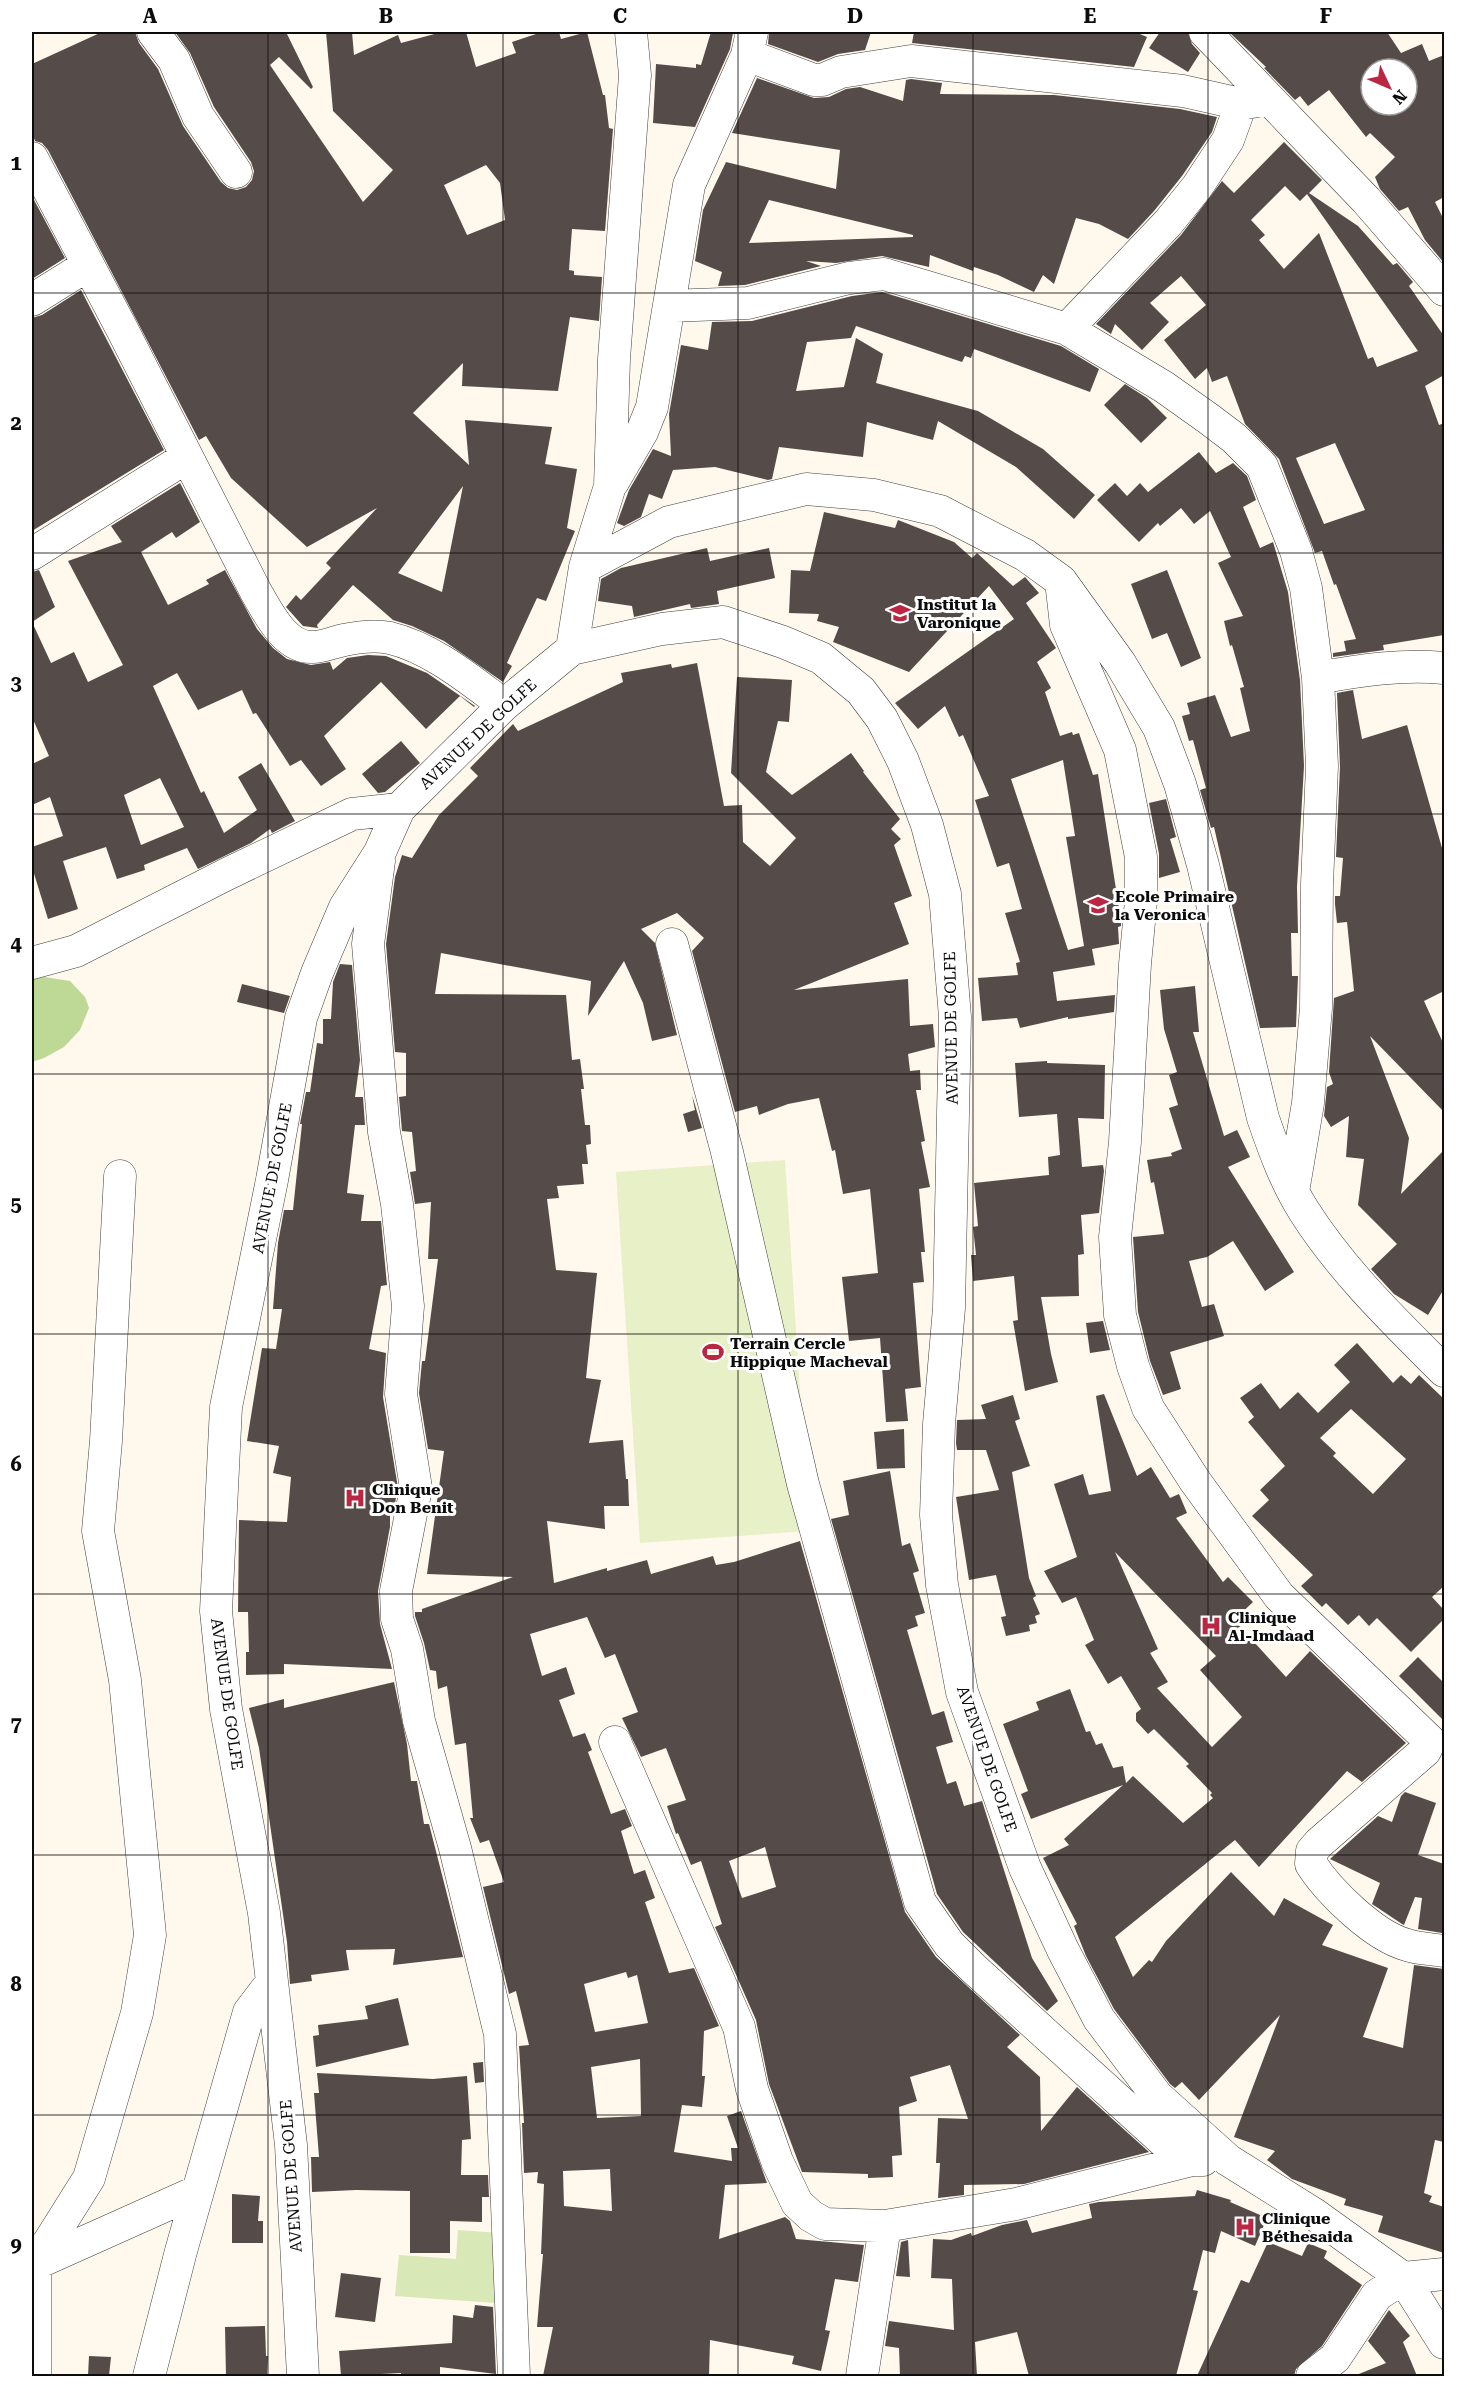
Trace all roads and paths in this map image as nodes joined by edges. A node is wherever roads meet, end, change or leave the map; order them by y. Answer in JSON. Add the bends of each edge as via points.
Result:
{"nodes":[{"id":1,"x":153,"y":32,"type":"edge"},
{"id":2,"x":631,"y":32,"type":"edge"},
{"id":3,"x":1205,"y":32,"type":"edge"},
{"id":4,"x":749,"y":43,"type":"edge"},
{"id":5,"x":1255,"y":102,"type":"junction"},
{"id":6,"x":32,"y":158,"type":"edge"},
{"id":7,"x":236,"y":172,"type":"dead end"},
{"id":8,"x":88,"y":265,"type":"junction"},
{"id":9,"x":1444,"y":291,"type":"edge"},
{"id":10,"x":32,"y":300,"type":"edge"},
{"id":11,"x":669,"y":306,"type":"junction"},
{"id":12,"x":1067,"y":329,"type":"junction"},
{"id":13,"x":187,"y":457,"type":"junction"},
{"id":14,"x":610,"y":486,"type":"junction"},
{"id":15,"x":32,"y":554,"type":"edge"},
{"id":16,"x":585,"y":567,"type":"junction"},
{"id":17,"x":1061,"y":581,"type":"junction"},
{"id":18,"x":572,"y":649,"type":"junction"},
{"id":19,"x":1444,"y":668,"type":"edge"},
{"id":20,"x":1318,"y":678,"type":"junction"},
{"id":21,"x":504,"y":705,"type":"junction"},
{"id":22,"x":399,"y":809,"type":"junction"},
{"id":23,"x":380,"y":852,"type":"junction"},
{"id":24,"x":672,"y":944,"type":"dead end"},
{"id":25,"x":32,"y":963,"type":"edge"},
{"id":26,"x":120,"y":1176,"type":"dead end"},
{"id":27,"x":1293,"y":1192,"type":"junction"},
{"id":28,"x":1444,"y":1371,"type":"edge"},
{"id":29,"x":1437,"y":1733,"type":"edge"},
{"id":30,"x":615,"y":1742,"type":"dead end"},
{"id":31,"x":1444,"y":1951,"type":"edge"},
{"id":32,"x":272,"y":1982,"type":"junction"},
{"id":33,"x":1192,"y":2160,"type":"junction"},
{"id":34,"x":1228,"y":2160,"type":"junction"},
{"id":35,"x":198,"y":2190,"type":"junction"},
{"id":36,"x":885,"y":2226,"type":"junction"},
{"id":37,"x":33,"y":2257,"type":"edge"},
{"id":38,"x":1444,"y":2274,"type":"edge"},
{"id":39,"x":1403,"y":2278,"type":"junction"},
{"id":40,"x":1444,"y":2343,"type":"edge"},
{"id":41,"x":35,"y":2376,"type":"edge"},
{"id":42,"x":149,"y":2376,"type":"edge"},
{"id":43,"x":303,"y":2376,"type":"edge"},
{"id":44,"x":514,"y":2376,"type":"edge"},
{"id":45,"x":862,"y":2376,"type":"edge"},
{"id":46,"x":1312,"y":2376,"type":"edge"}],
"edges":[{"from":1,"to":7,"type":"street","via":[[174,60],[198,116]]},
{"from":2,"to":14,"type":"street","via":[[635,75],[614,359]]},
{"from":3,"to":5,"type":"street","via":[[1231,57]]},
{"from":4,"to":5,"type":"street","via":[[814,80],[911,61]]},
{"from":4,"to":11,"type":"street","via":[[688,185]]},
{"from":5,"to":9,"type":"street","via":[[1366,200]]},
{"from":5,"to":12,"type":"street","via":[[1168,223]]},
{"from":6,"to":8,"type":"street"},
{"from":8,"to":10,"type":"street"},
{"from":8,"to":13,"type":"street"},
{"from":11,"to":12,"type":"street","via":[[748,303],[884,274]]},
{"from":11,"to":14,"type":"street","via":[[652,406],[642,432]]},
{"from":12,"to":20,"type":"street","via":[[1164,387],[1234,438],[1262,466],[1296,550],[1306,588]]},
{"from":13,"to":15,"type":"street"},
{"from":13,"to":21,"type":"street","via":[[256,592],[292,640],[312,647],[357,637],[388,638],[415,647],[454,669]]},
{"from":14,"to":16,"type":"street"},
{"from":16,"to":17,"type":"street","via":[[669,522],[806,489],[874,495],[940,511],[1025,555]]},
{"from":16,"to":18,"type":"street"},
{"from":17,"to":27,"type":"street","via":[[1120,663],[1159,728],[1203,865],[1263,1118]]},
{"from":17,"to":29,"type":"street","via":[[1066,625],[1120,750],[1141,857],[1142,901],[1115,1237],[1120,1315],[1133,1366],[1148,1408],[1279,1596]]},
{"from":18,"to":21,"type":"street","name":"AVENUE DE GOLFE"},
{"from":18,"to":34,"type":"street","name":"AVENUE DE GOLFE","via":[[662,629],[723,622],[783,642],[821,658],[861,691],[882,719],[903,761],[927,825],[945,894],[955,1017],[949,1308],[936,1515],[942,1585],[962,1692],[1025,1868],[1099,2019],[1157,2096]]},
{"from":19,"to":20,"type":"street","via":[[1414,665]]},
{"from":20,"to":27,"type":"street","via":[[1322,766],[1316,1008],[1308,1104]]},
{"from":21,"to":22,"type":"street","name":"AVENUE DE GOLFE"},
{"from":22,"to":23,"type":"street","name":"AVENUE DE GOLFE"},
{"from":22,"to":25,"type":"street","via":[[352,814],[76,951]]},
{"from":23,"to":32,"type":"street","name":"AVENUE DE GOLFE","via":[[345,907],[301,1018],[226,1407],[216,1611],[226,1708],[264,1913]]},
{"from":23,"to":44,"type":"street","via":[[368,944],[384,1132],[397,1204],[408,1306],[401,1394],[416,1488],[396,1591],[396,1619],[500,2034]]},
{"from":24,"to":33,"type":"street","via":[[727,1152],[803,1484],[921,1902],[949,1944],[973,1968],[1172,2149]]},
{"from":26,"to":37,"type":"street","via":[[99,1531],[125,1680],[150,1935],[137,2013],[88,2178]]},
{"from":27,"to":28,"type":"street","via":[[1329,1247],[1385,1312]]},
{"from":29,"to":31,"type":"street","via":[[1419,1757],[1319,1843],[1312,1851],[1311,1864],[1322,1882],[1365,1922],[1405,1945]]},
{"from":30,"to":36,"type":"street","via":[[739,2027],[752,2089],[789,2189],[797,2203],[825,2224]]},
{"from":32,"to":35,"type":"street","via":[[249,2012]]},
{"from":32,"to":43,"type":"street","name":"AVENUE DE GOLFE","via":[[291,2145]]},
{"from":33,"to":34,"type":"street"},
{"from":33,"to":36,"type":"street","via":[[1016,2204]]},
{"from":34,"to":39,"type":"street","name":"AVENUE DE GOLFE","via":[[1314,2214]]},
{"from":35,"to":37,"type":"street"},
{"from":35,"to":42,"type":"street"},
{"from":36,"to":45,"type":"street"},
{"from":37,"to":41,"type":"street"},
{"from":38,"to":39,"type":"street"},
{"from":39,"to":40,"type":"street"},
{"from":39,"to":46,"type":"street","via":[[1377,2295],[1335,2358]]}]}
